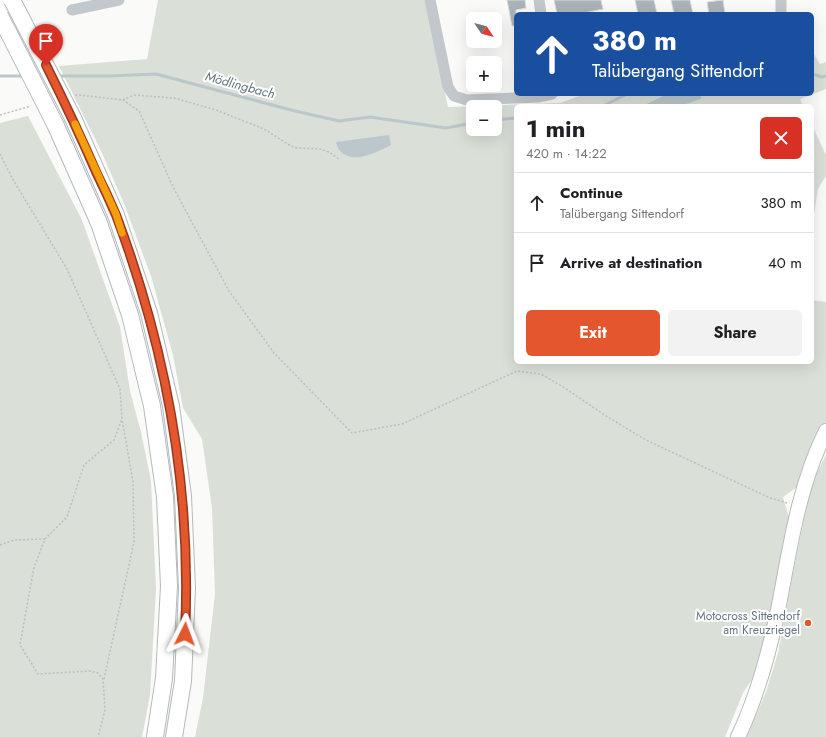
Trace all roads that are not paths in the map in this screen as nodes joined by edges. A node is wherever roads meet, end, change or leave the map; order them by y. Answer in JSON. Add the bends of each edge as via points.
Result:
{"nodes":[{"id":1,"x":12,"y":0,"type":"edge"},
{"id":2,"x":119,"y":0,"type":"edge"},
{"id":3,"x":430,"y":0,"type":"edge"},
{"id":4,"x":539,"y":0,"type":"edge"},
{"id":5,"x":781,"y":0,"type":"edge"},
{"id":6,"x":72,"y":10,"type":"dead end"},
{"id":7,"x":541,"y":12,"type":"edge"},
{"id":8,"x":780,"y":12,"type":"edge"},
{"id":9,"x":0,"y":16,"type":"edge"},
{"id":10,"x":543,"y":96,"type":"edge"},
{"id":11,"x":826,"y":431,"type":"edge"},
{"id":12,"x":155,"y":737,"type":"edge"},
{"id":13,"x":174,"y":737,"type":"edge"},
{"id":14,"x":738,"y":737,"type":"edge"}],
"edges":[{"from":1,"to":13,"type":"highway","bridge":true,"via":[[72,118],[116,214],[149,313],[171,406],[183,496],[187,588],[183,681]]},
{"from":2,"to":6,"type":"street"},
{"from":3,"to":10,"type":"street","via":[[448,87],[454,96],[467,100]]},
{"from":4,"to":7,"type":"street"},
{"from":5,"to":8,"type":"street"},
{"from":9,"to":12,"type":"highway","bridge":true,"via":[[56,126],[99,223],[130,316],[152,406],[165,497],[169,586],[164,678]]},
{"from":11,"to":14,"type":"main road","via":[[816,451],[798,507],[768,654]]}]}
